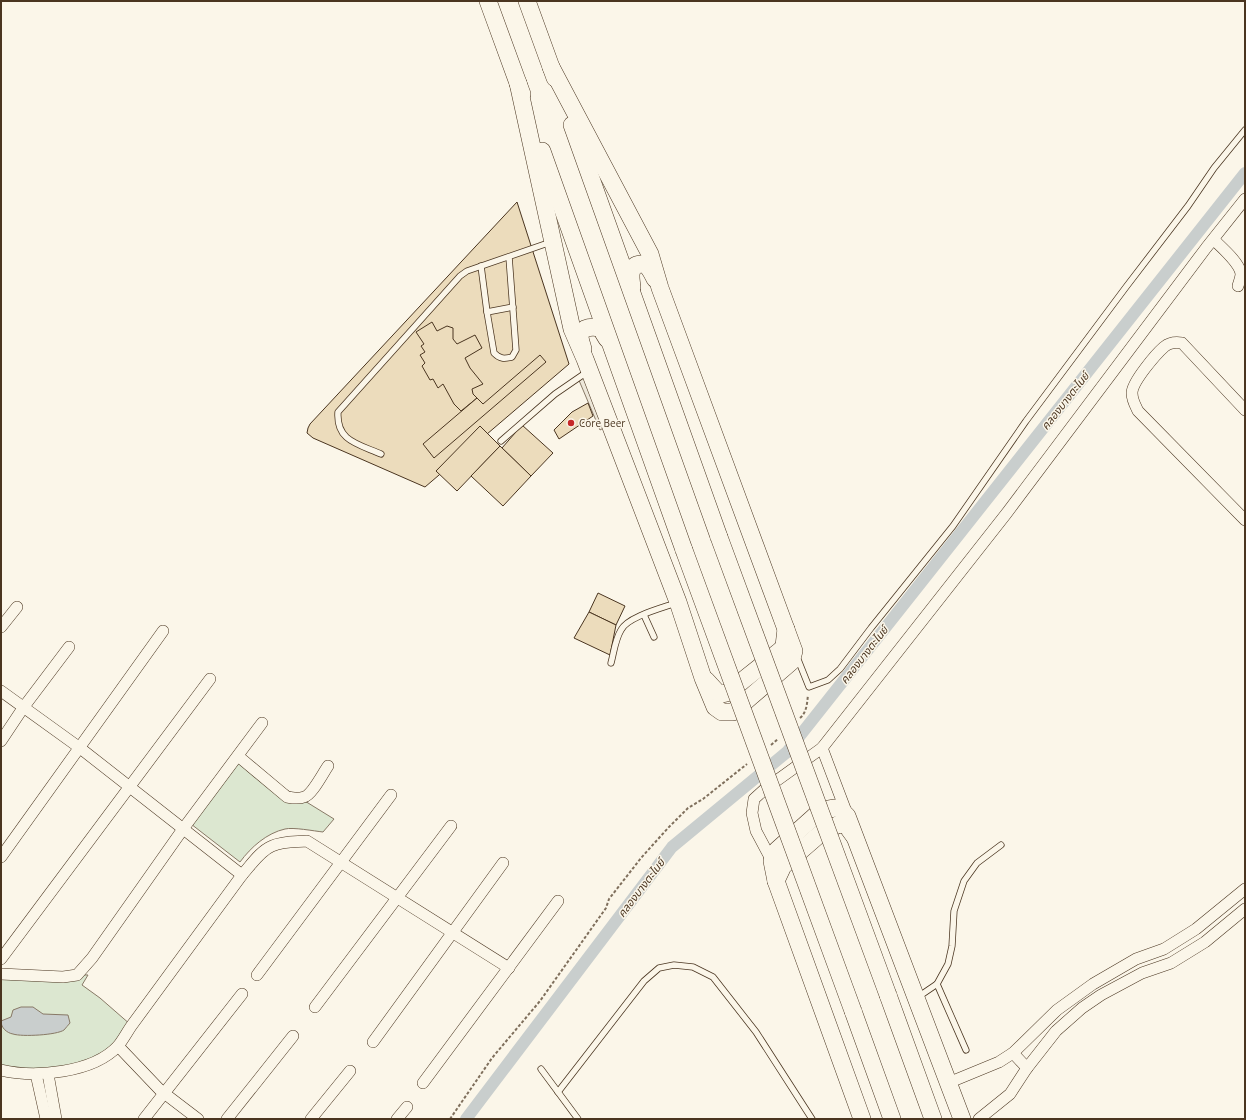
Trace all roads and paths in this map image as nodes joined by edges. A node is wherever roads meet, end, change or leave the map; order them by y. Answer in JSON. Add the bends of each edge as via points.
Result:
{"nodes":[{"id":1,"x":488,"y":1,"type":"edge"},
{"id":2,"x":527,"y":1,"type":"edge"},
{"id":3,"x":551,"y":67,"type":"junction"},
{"id":4,"x":518,"y":83,"type":"junction"},
{"id":5,"x":1245,"y":130,"type":"edge"},
{"id":6,"x":1245,"y":200,"type":"edge"},
{"id":7,"x":1214,"y":240,"type":"junction"},
{"id":8,"x":553,"y":241,"type":"junction"},
{"id":9,"x":509,"y":257,"type":"junction"},
{"id":10,"x":481,"y":266,"type":"junction"},
{"id":11,"x":1238,"y":286,"type":"dead end"},
{"id":12,"x":660,"y":288,"type":"junction"},
{"id":13,"x":634,"y":299,"type":"junction"},
{"id":14,"x":513,"y":307,"type":"junction"},
{"id":15,"x":487,"y":312,"type":"junction"},
{"id":16,"x":612,"y":346,"type":"junction"},
{"id":17,"x":587,"y":365,"type":"junction"},
{"id":18,"x":1245,"y":410,"type":"edge"},
{"id":19,"x":501,"y":441,"type":"dead end"},
{"id":20,"x":381,"y":454,"type":"dead end"},
{"id":21,"x":1245,"y":520,"type":"edge"},
{"id":22,"x":678,"y":602,"type":"junction"},
{"id":23,"x":17,"y":607,"type":"dead end"},
{"id":24,"x":644,"y":615,"type":"junction"},
{"id":25,"x":1,"y":627,"type":"edge"},
{"id":26,"x":786,"y":629,"type":"junction"},
{"id":27,"x":163,"y":631,"type":"dead end"},
{"id":28,"x":654,"y":637,"type":"dead end"},
{"id":29,"x":69,"y":648,"type":"dead end"},
{"id":30,"x":794,"y":651,"type":"junction"},
{"id":31,"x":611,"y":663,"type":"dead end"},
{"id":32,"x":703,"y":678,"type":"junction"},
{"id":33,"x":210,"y":679,"type":"dead end"},
{"id":34,"x":809,"y":688,"type":"junction"},
{"id":35,"x":1,"y":691,"type":"edge"},
{"id":36,"x":23,"y":708,"type":"junction"},
{"id":37,"x":797,"y":721,"type":"dead end"},
{"id":38,"x":262,"y":723,"type":"dead end"},
{"id":39,"x":780,"y":737,"type":"dead end"},
{"id":40,"x":1,"y":741,"type":"edge"},
{"id":41,"x":769,"y":747,"type":"dead end"},
{"id":42,"x":80,"y":748,"type":"junction"},
{"id":43,"x":822,"y":748,"type":"junction"},
{"id":44,"x":238,"y":756,"type":"junction"},
{"id":45,"x":750,"y":761,"type":"dead end"},
{"id":46,"x":328,"y":766,"type":"dead end"},
{"id":47,"x":129,"y":787,"type":"junction"},
{"id":48,"x":391,"y":795,"type":"dead end"},
{"id":49,"x":847,"y":816,"type":"junction"},
{"id":50,"x":451,"y":826,"type":"dead end"},
{"id":51,"x":183,"y":829,"type":"junction"},
{"id":52,"x":856,"y":839,"type":"junction"},
{"id":53,"x":1001,"y":845,"type":"dead end"},
{"id":54,"x":1,"y":857,"type":"edge"},
{"id":55,"x":772,"y":861,"type":"junction"},
{"id":56,"x":341,"y":862,"type":"junction"},
{"id":57,"x":503,"y":863,"type":"dead end"},
{"id":58,"x":242,"y":875,"type":"junction"},
{"id":59,"x":776,"y":881,"type":"junction"},
{"id":60,"x":1245,"y":889,"type":"edge"},
{"id":61,"x":397,"y":898,"type":"junction"},
{"id":62,"x":558,"y":901,"type":"dead end"},
{"id":63,"x":1245,"y":909,"type":"edge"},
{"id":64,"x":453,"y":933,"type":"junction"},
{"id":65,"x":1164,"y":949,"type":"junction"},
{"id":66,"x":1,"y":959,"type":"edge"},
{"id":67,"x":1171,"y":963,"type":"junction"},
{"id":68,"x":509,"y":968,"type":"junction"},
{"id":69,"x":1,"y":974,"type":"edge"},
{"id":70,"x":257,"y":975,"type":"dead end"},
{"id":71,"x":937,"y":984,"type":"junction"},
{"id":72,"x":242,"y":994,"type":"dead end"},
{"id":73,"x":916,"y":999,"type":"junction"},
{"id":74,"x":315,"y":1007,"type":"dead end"},
{"id":75,"x":293,"y":1036,"type":"dead end"},
{"id":76,"x":372,"y":1042,"type":"dead end"},
{"id":77,"x":118,"y":1046,"type":"junction"},
{"id":78,"x":966,"y":1050,"type":"dead end"},
{"id":79,"x":1013,"y":1053,"type":"junction"},
{"id":80,"x":1027,"y":1068,"type":"junction"},
{"id":81,"x":542,"y":1069,"type":"dead end"},
{"id":82,"x":350,"y":1071,"type":"dead end"},
{"id":83,"x":2,"y":1072,"type":"edge"},
{"id":84,"x":36,"y":1074,"type":"junction"},
{"id":85,"x":48,"y":1074,"type":"junction"},
{"id":86,"x":423,"y":1083,"type":"dead end"},
{"id":87,"x":948,"y":1083,"type":"junction"},
{"id":88,"x":558,"y":1092,"type":"junction"},
{"id":89,"x":164,"y":1093,"type":"junction"},
{"id":90,"x":407,"y":1107,"type":"dead end"},
{"id":91,"x":46,"y":1119,"type":"edge"},
{"id":92,"x":56,"y":1119,"type":"edge"},
{"id":93,"x":144,"y":1119,"type":"edge"},
{"id":94,"x":198,"y":1119,"type":"edge"},
{"id":95,"x":227,"y":1119,"type":"edge"},
{"id":96,"x":311,"y":1119,"type":"edge"},
{"id":97,"x":397,"y":1119,"type":"edge"},
{"id":98,"x":450,"y":1119,"type":"edge"},
{"id":99,"x":578,"y":1119,"type":"edge"},
{"id":100,"x":812,"y":1119,"type":"edge"},
{"id":101,"x":862,"y":1119,"type":"edge"},
{"id":102,"x":892,"y":1119,"type":"edge"},
{"id":103,"x":934,"y":1119,"type":"edge"},
{"id":104,"x":962,"y":1119,"type":"edge"},
{"id":105,"x":979,"y":1119,"type":"edge"}],
"edges":[{"from":1,"to":4,"type":"main road"},
{"from":2,"to":3,"type":"main road"},
{"from":3,"to":12,"type":"main road","via":[[650,254]]},
{"from":3,"to":13,"type":"main road"},
{"from":4,"to":8,"type":"main road"},
{"from":4,"to":16,"type":"main road"},
{"from":5,"to":34,"type":"lane","via":[[1044,397],[953,526],[840,669],[828,680]]},
{"from":6,"to":7,"type":"street"},
{"from":7,"to":11,"type":"street","via":[[1240,269]]},
{"from":7,"to":43,"type":"street","via":[[1006,514]]},
{"from":8,"to":9,"type":"lane"},
{"from":8,"to":17,"type":"main road","via":[[572,329]]},
{"from":9,"to":10,"type":"lane"},
{"from":9,"to":14,"type":"lane"},
{"from":10,"to":15,"type":"lane"},
{"from":10,"to":20,"type":"lane","via":[[460,276],[338,412],[337,422],[347,439]]},
{"from":12,"to":13,"type":"main road","via":[[647,266],[636,265],[631,276]]},
{"from":12,"to":26,"type":"main road"},
{"from":13,"to":103,"type":"main road","bridge":true},
{"from":14,"to":15,"type":"lane"},
{"from":14,"to":15,"type":"lane","via":[[516,350],[512,357],[507,358],[498,358],[494,353]]},
{"from":16,"to":17,"type":"main road","via":[[601,329],[592,326],[587,328],[580,337]]},
{"from":16,"to":102,"type":"main road","bridge":true},
{"from":17,"to":19,"type":"lane"},
{"from":17,"to":22,"type":"main road"},
{"from":18,"to":21,"type":"street","via":[[1182,343],[1174,342],[1165,346],[1137,379],[1132,392],[1138,411]]},
{"from":22,"to":24,"type":"lane"},
{"from":22,"to":32,"type":"main road"},
{"from":23,"to":25,"type":"street"},
{"from":24,"to":28,"type":"lane"},
{"from":24,"to":31,"type":"lane","via":[[627,622],[621,629]]},
{"from":26,"to":30,"type":"main road"},
{"from":26,"to":32,"type":"main road","via":[[781,650],[727,692],[717,692]]},
{"from":27,"to":42,"type":"street"},
{"from":29,"to":36,"type":"street"},
{"from":30,"to":32,"type":"main road","via":[[791,662],[733,712],[722,712],[715,707]]},
{"from":30,"to":34,"type":"lane"},
{"from":33,"to":47,"type":"street"},
{"from":34,"to":37,"type":"path","via":[[807,705],[803,716]]},
{"from":35,"to":36,"type":"street"},
{"from":36,"to":40,"type":"street"},
{"from":36,"to":42,"type":"street"},
{"from":38,"to":44,"type":"street"},
{"from":39,"to":41,"type":"path"},
{"from":42,"to":47,"type":"street"},
{"from":42,"to":54,"type":"street"},
{"from":43,"to":49,"type":"street"},
{"from":43,"to":55,"type":"street","via":[[754,799],[752,813],[756,831]]},
{"from":44,"to":46,"type":"street","via":[[287,797],[295,798],[304,798],[309,794]]},
{"from":44,"to":51,"type":"street"},
{"from":45,"to":98,"type":"path","via":[[688,808],[641,858],[609,899],[606,908],[540,1001],[492,1058]]},
{"from":47,"to":51,"type":"street"},
{"from":47,"to":66,"type":"street"},
{"from":48,"to":56,"type":"street"},
{"from":49,"to":52,"type":"main road"},
{"from":49,"to":55,"type":"main road","via":[[835,808],[816,815],[777,850]]},
{"from":50,"to":61,"type":"street"},
{"from":51,"to":58,"type":"street"},
{"from":51,"to":69,"type":"street","via":[[92,958],[77,975],[63,977]]},
{"from":52,"to":59,"type":"main road","via":[[846,825],[839,824],[821,833],[783,866]]},
{"from":52,"to":73,"type":"main road"},
{"from":53,"to":71,"type":"lane","via":[[977,863],[964,880],[954,911],[948,964]]},
{"from":55,"to":59,"type":"main road"},
{"from":56,"to":58,"type":"street","via":[[307,841],[290,842],[272,846],[263,852]]},
{"from":56,"to":61,"type":"street"},
{"from":56,"to":70,"type":"street"},
{"from":57,"to":64,"type":"street"},
{"from":58,"to":77,"type":"street"},
{"from":59,"to":101,"type":"main road"},
{"from":60,"to":65,"type":"street","via":[[1196,930]]},
{"from":61,"to":64,"type":"street"},
{"from":61,"to":74,"type":"street"},
{"from":62,"to":68,"type":"street"},
{"from":63,"to":67,"type":"street","via":[[1205,942]]},
{"from":64,"to":68,"type":"street"},
{"from":64,"to":76,"type":"street"},
{"from":65,"to":67,"type":"street"},
{"from":65,"to":79,"type":"street","via":[[1136,959],[1093,984],[1057,1010]]},
{"from":67,"to":80,"type":"street","via":[[1142,973],[1082,1008],[1056,1031]]},
{"from":68,"to":86,"type":"street"},
{"from":71,"to":73,"type":"lane"},
{"from":71,"to":78,"type":"lane"},
{"from":72,"to":89,"type":"street"},
{"from":73,"to":87,"type":"main road"},
{"from":75,"to":95,"type":"street"},
{"from":77,"to":85,"type":"street","via":[[105,1056],[80,1068]]},
{"from":77,"to":89,"type":"street"},
{"from":79,"to":80,"type":"street"},
{"from":79,"to":87,"type":"street","via":[[999,1062]]},
{"from":80,"to":105,"type":"street","via":[[1010,1094]]},
{"from":81,"to":88,"type":"lane"},
{"from":82,"to":96,"type":"street"},
{"from":83,"to":84,"type":"street"},
{"from":84,"to":85,"type":"street"},
{"from":84,"to":91,"type":"street"},
{"from":85,"to":92,"type":"street"},
{"from":87,"to":104,"type":"main road"},
{"from":88,"to":99,"type":"lane"},
{"from":88,"to":100,"type":"lane","via":[[644,981],[659,968],[693,967],[713,977],[756,1032]]},
{"from":89,"to":93,"type":"street"},
{"from":89,"to":94,"type":"street"},
{"from":90,"to":97,"type":"street"}]}
